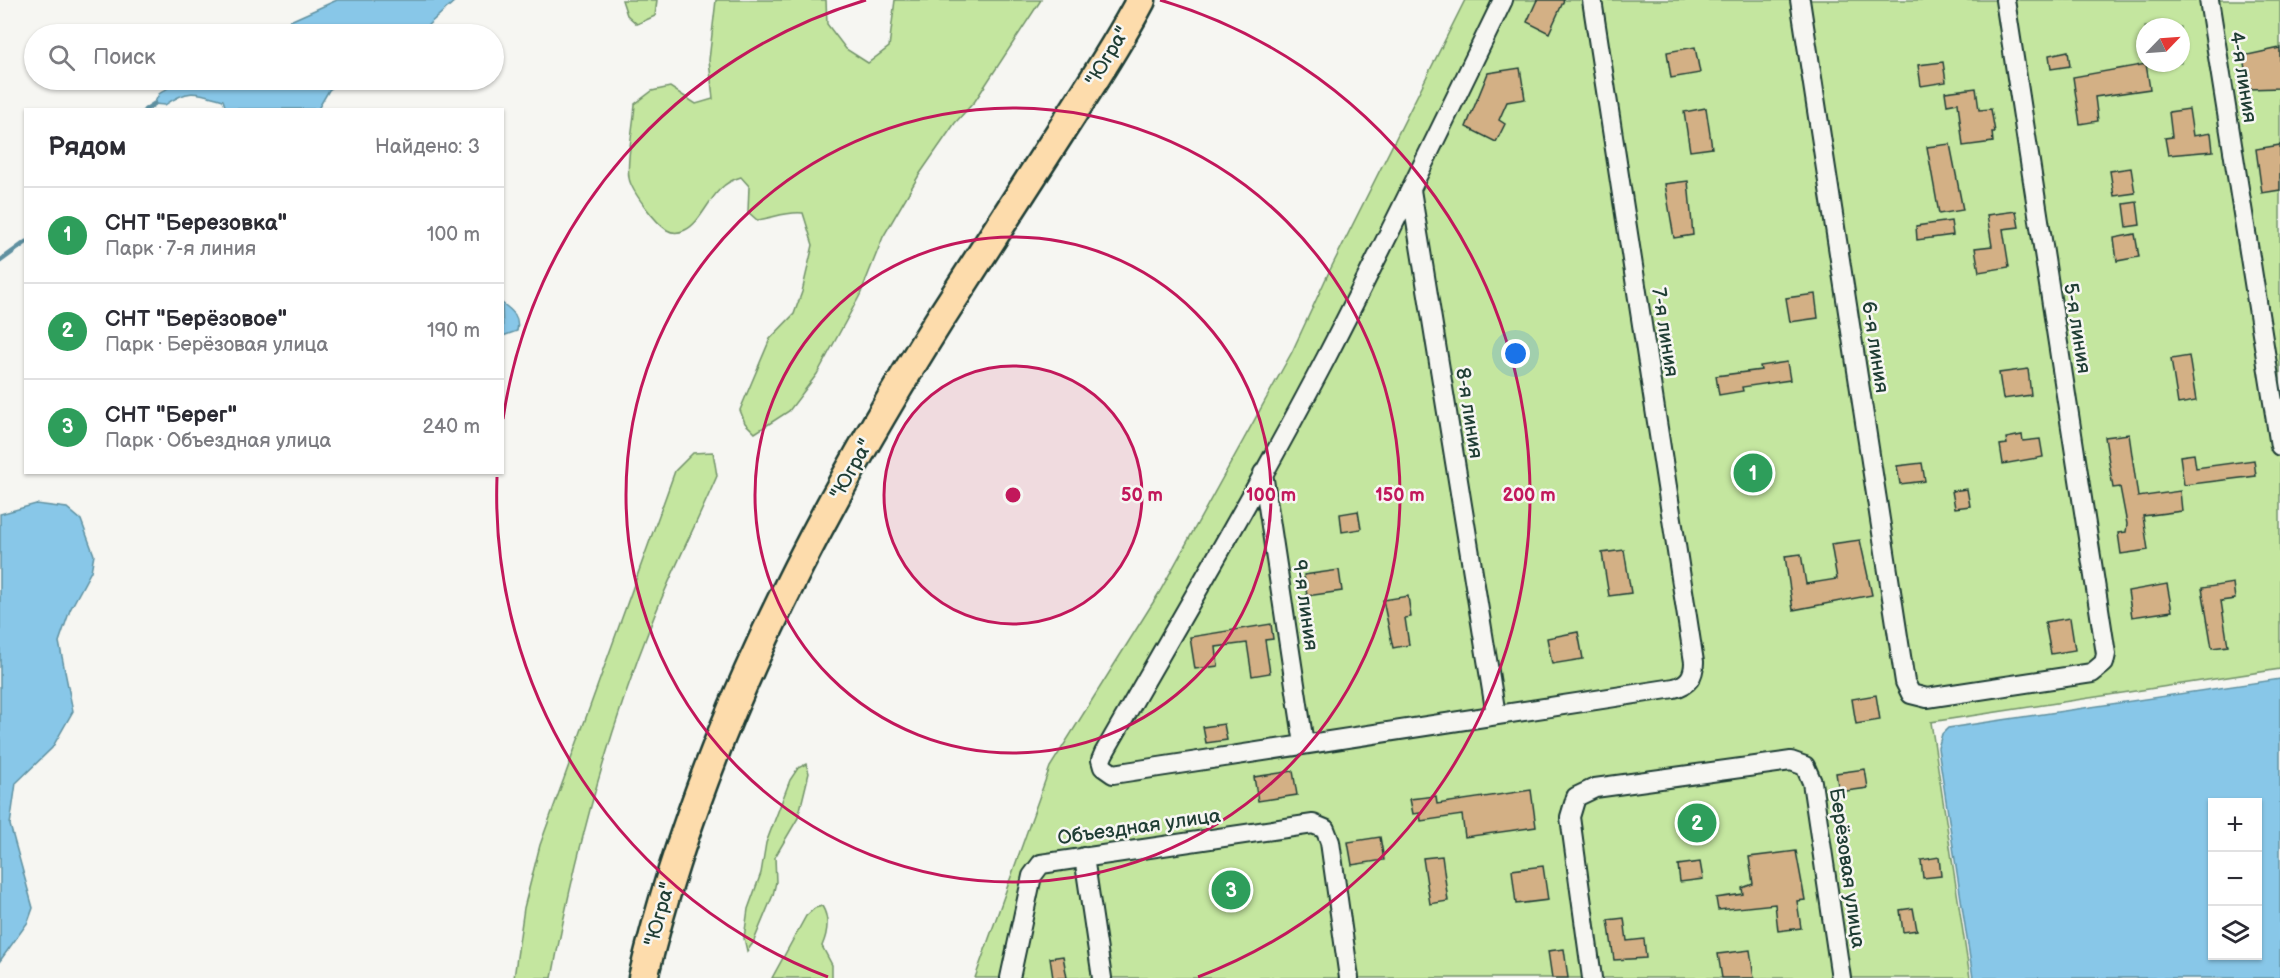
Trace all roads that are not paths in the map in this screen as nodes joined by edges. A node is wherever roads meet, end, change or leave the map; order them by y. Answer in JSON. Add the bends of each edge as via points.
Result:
{"nodes":[{"id":1,"x":1141,"y":0,"type":"edge"},
{"id":2,"x":1503,"y":0,"type":"edge"},
{"id":3,"x":1592,"y":0,"type":"edge"},
{"id":4,"x":1800,"y":0,"type":"edge"},
{"id":5,"x":2005,"y":0,"type":"edge"},
{"id":6,"x":2209,"y":0,"type":"edge"},
{"id":7,"x":1412,"y":190,"type":"junction"},
{"id":8,"x":2280,"y":446,"type":"edge"},
{"id":9,"x":1263,"y":473,"type":"junction"},
{"id":10,"x":2104,"y":663,"type":"joint"},
{"id":11,"x":1496,"y":715,"type":"junction"},
{"id":12,"x":1304,"y":744,"type":"junction"},
{"id":13,"x":1084,"y":857,"type":"junction"},
{"id":14,"x":643,"y":978,"type":"edge"},
{"id":15,"x":1010,"y":978,"type":"edge"},
{"id":16,"x":1102,"y":978,"type":"edge"},
{"id":17,"x":1349,"y":978,"type":"edge"},
{"id":18,"x":1592,"y":978,"type":"edge"},
{"id":19,"x":1841,"y":978,"type":"edge"}],
"edges":[{"from":1,"to":14,"type":"highway","name":"\"Югра\"","via":[[879,420],[788,586],[698,794],[676,856]]},
{"from":2,"to":7,"type":"street"},
{"from":3,"to":11,"type":"street","name":"7-я линия","via":[[1694,672],[1678,687]]},
{"from":4,"to":10,"type":"street","name":"6-я линия","via":[[1905,682],[1916,697],[1927,698],[2092,673]]},
{"from":5,"to":10,"type":"street","name":"5-я линия","via":[[2106,654]]},
{"from":6,"to":8,"type":"street","name":"4-я линия"},
{"from":7,"to":9,"type":"street"},
{"from":7,"to":11,"type":"street","name":"8-я линия"},
{"from":9,"to":12,"type":"street","name":"9-я линия"},
{"from":9,"to":12,"type":"street","via":[[1101,760],[1103,767],[1113,774]]},
{"from":11,"to":12,"type":"street"},
{"from":13,"to":15,"type":"street","name":"Объездная улица","via":[[1049,861],[1035,870]]},
{"from":13,"to":16,"type":"street"},
{"from":13,"to":17,"type":"street","name":"Объездная улица","via":[[1313,824],[1325,829]]},
{"from":18,"to":19,"type":"street","name":"Берёзовая улица","via":[[1570,817],[1576,797],[1595,788],[1791,761],[1805,766],[1812,782]]}]}
